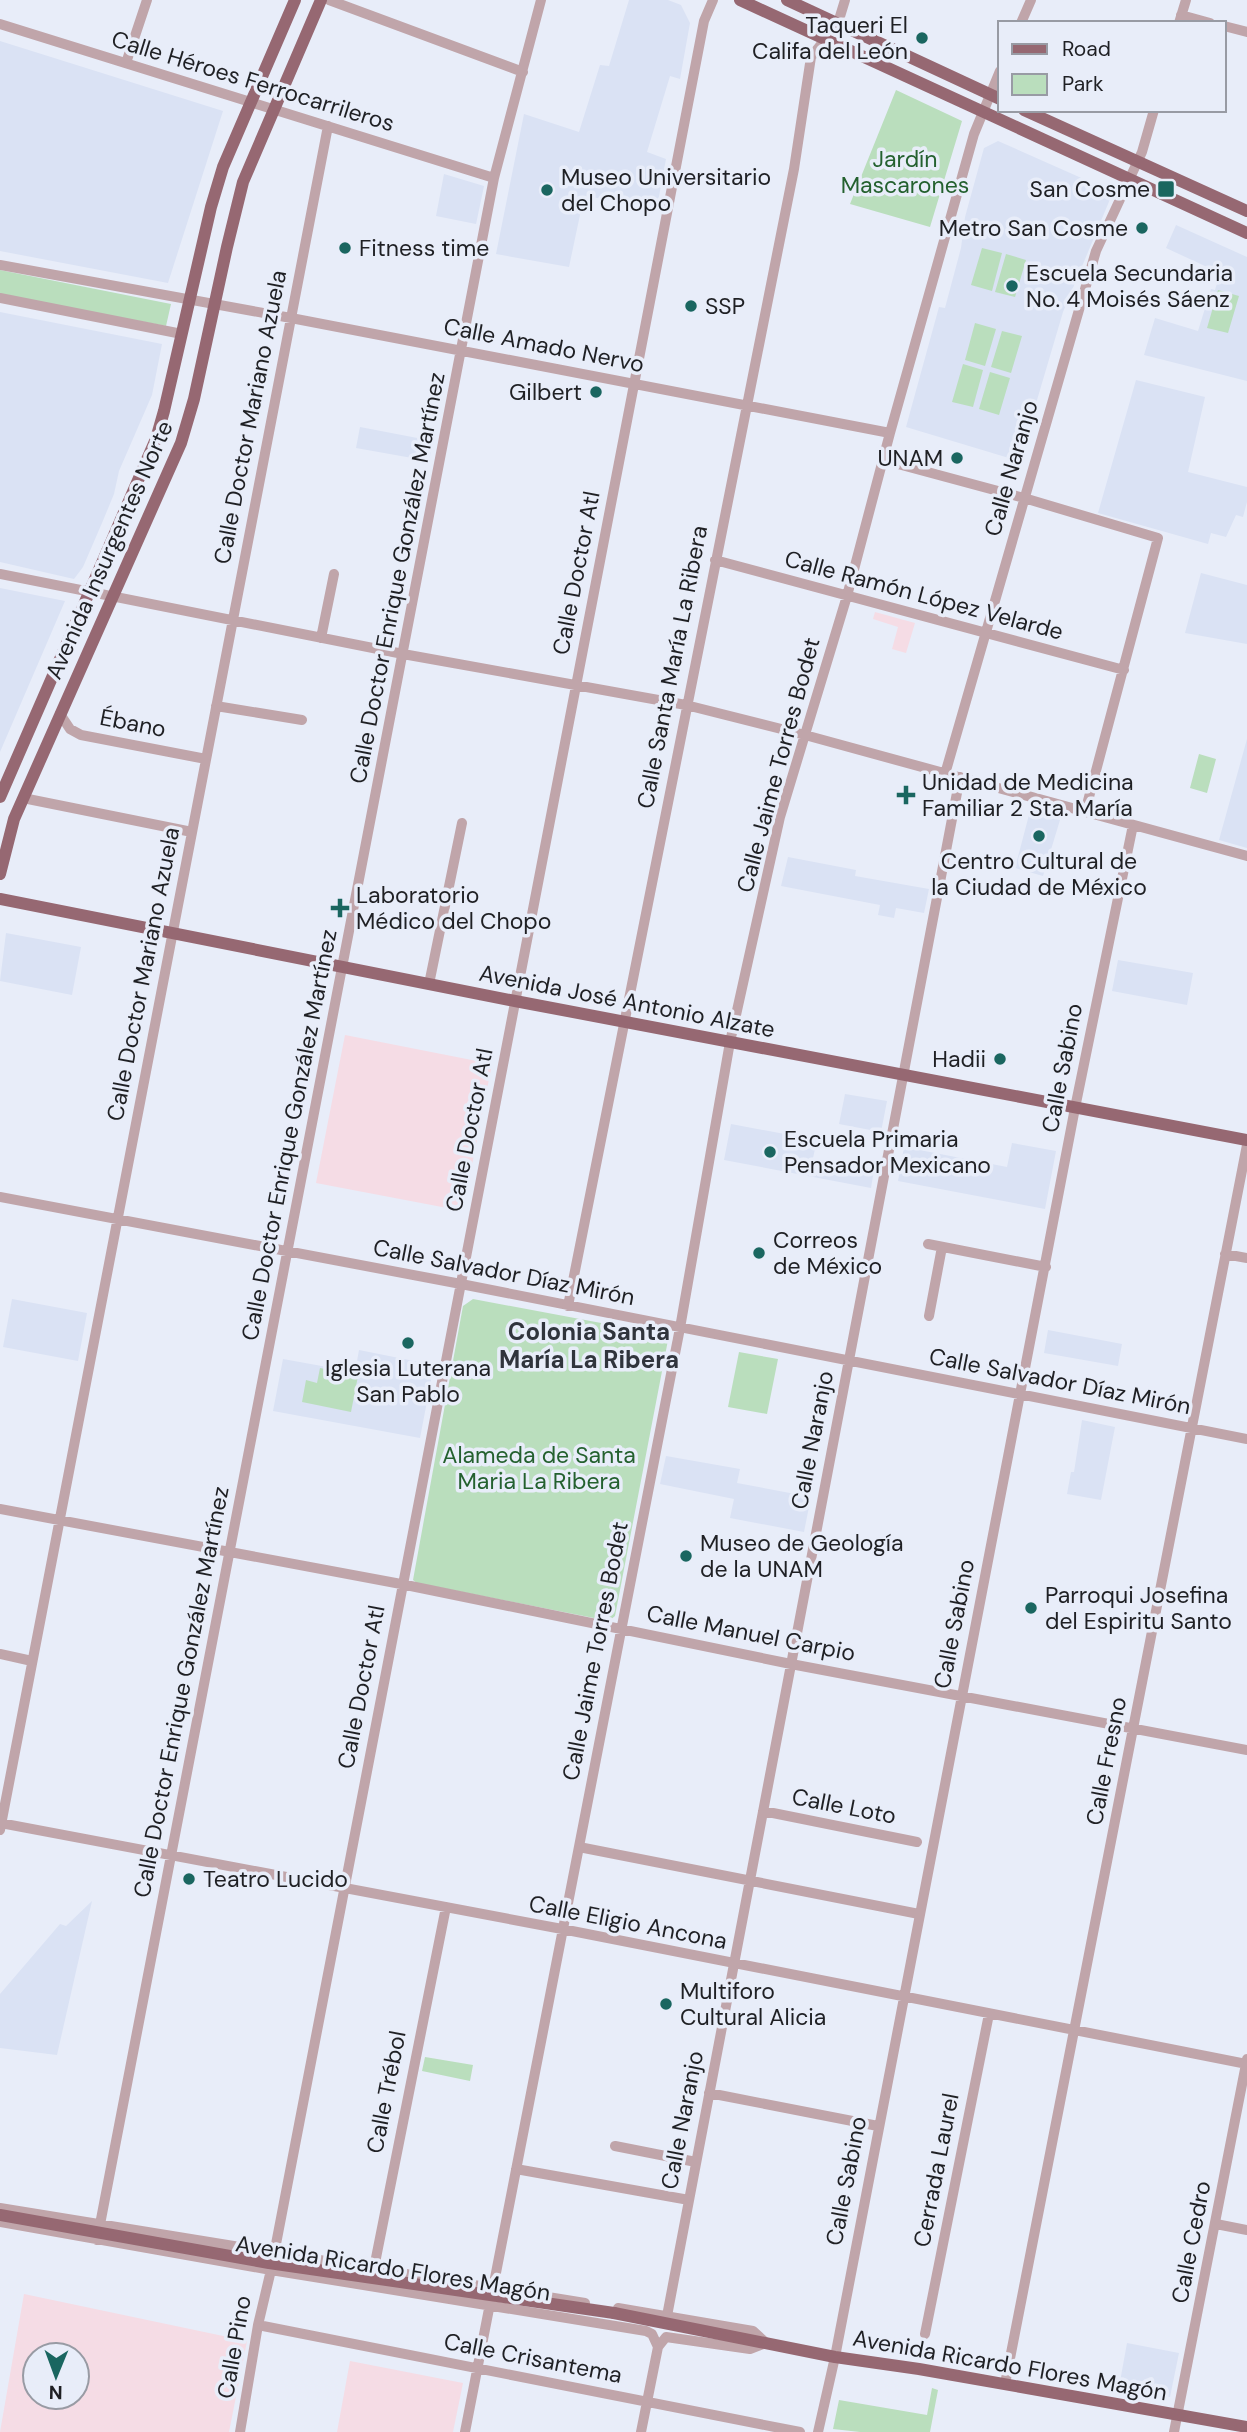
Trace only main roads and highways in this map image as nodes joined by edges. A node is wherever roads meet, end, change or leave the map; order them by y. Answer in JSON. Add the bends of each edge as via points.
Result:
{"nodes":[{"id":1,"x":295,"y":0,"type":"edge"},
{"id":2,"x":321,"y":0,"type":"edge"},
{"id":3,"x":740,"y":0,"type":"edge"},
{"id":4,"x":788,"y":0,"type":"edge"},
{"id":5,"x":995,"y":97,"type":"edge"},
{"id":6,"x":1028,"y":112,"type":"edge"},
{"id":7,"x":1247,"y":211,"type":"edge"},
{"id":8,"x":1247,"y":233,"type":"edge"},
{"id":9,"x":0,"y":797,"type":"edge"},
{"id":10,"x":0,"y":874,"type":"edge"},
{"id":11,"x":0,"y":899,"type":"edge"},
{"id":12,"x":1247,"y":1140,"type":"edge"},
{"id":13,"x":0,"y":2215,"type":"edge"},
{"id":14,"x":1247,"y":2427,"type":"edge"}],
"edges":[{"from":1,"to":9,"type":"main road","name":"Avenida Insurgentes Norte","via":[[216,187],[156,439]]},
{"from":2,"to":10,"type":"main road","name":"Avenida Insurgentes Norte","via":[[239,195],[175,459],[23,798],[9,832]]},
{"from":3,"to":8,"type":"main road"},
{"from":4,"to":5,"type":"main road"},
{"from":6,"to":7,"type":"main road"},
{"from":11,"to":12,"type":"main road","name":"Avenida José Antonio Alzate"},
{"from":13,"to":14,"type":"main road","name":"Avenida Ricardo Flores Magón","bridge":true,"via":[[269,2263],[614,2313],[835,2357]]}]}
